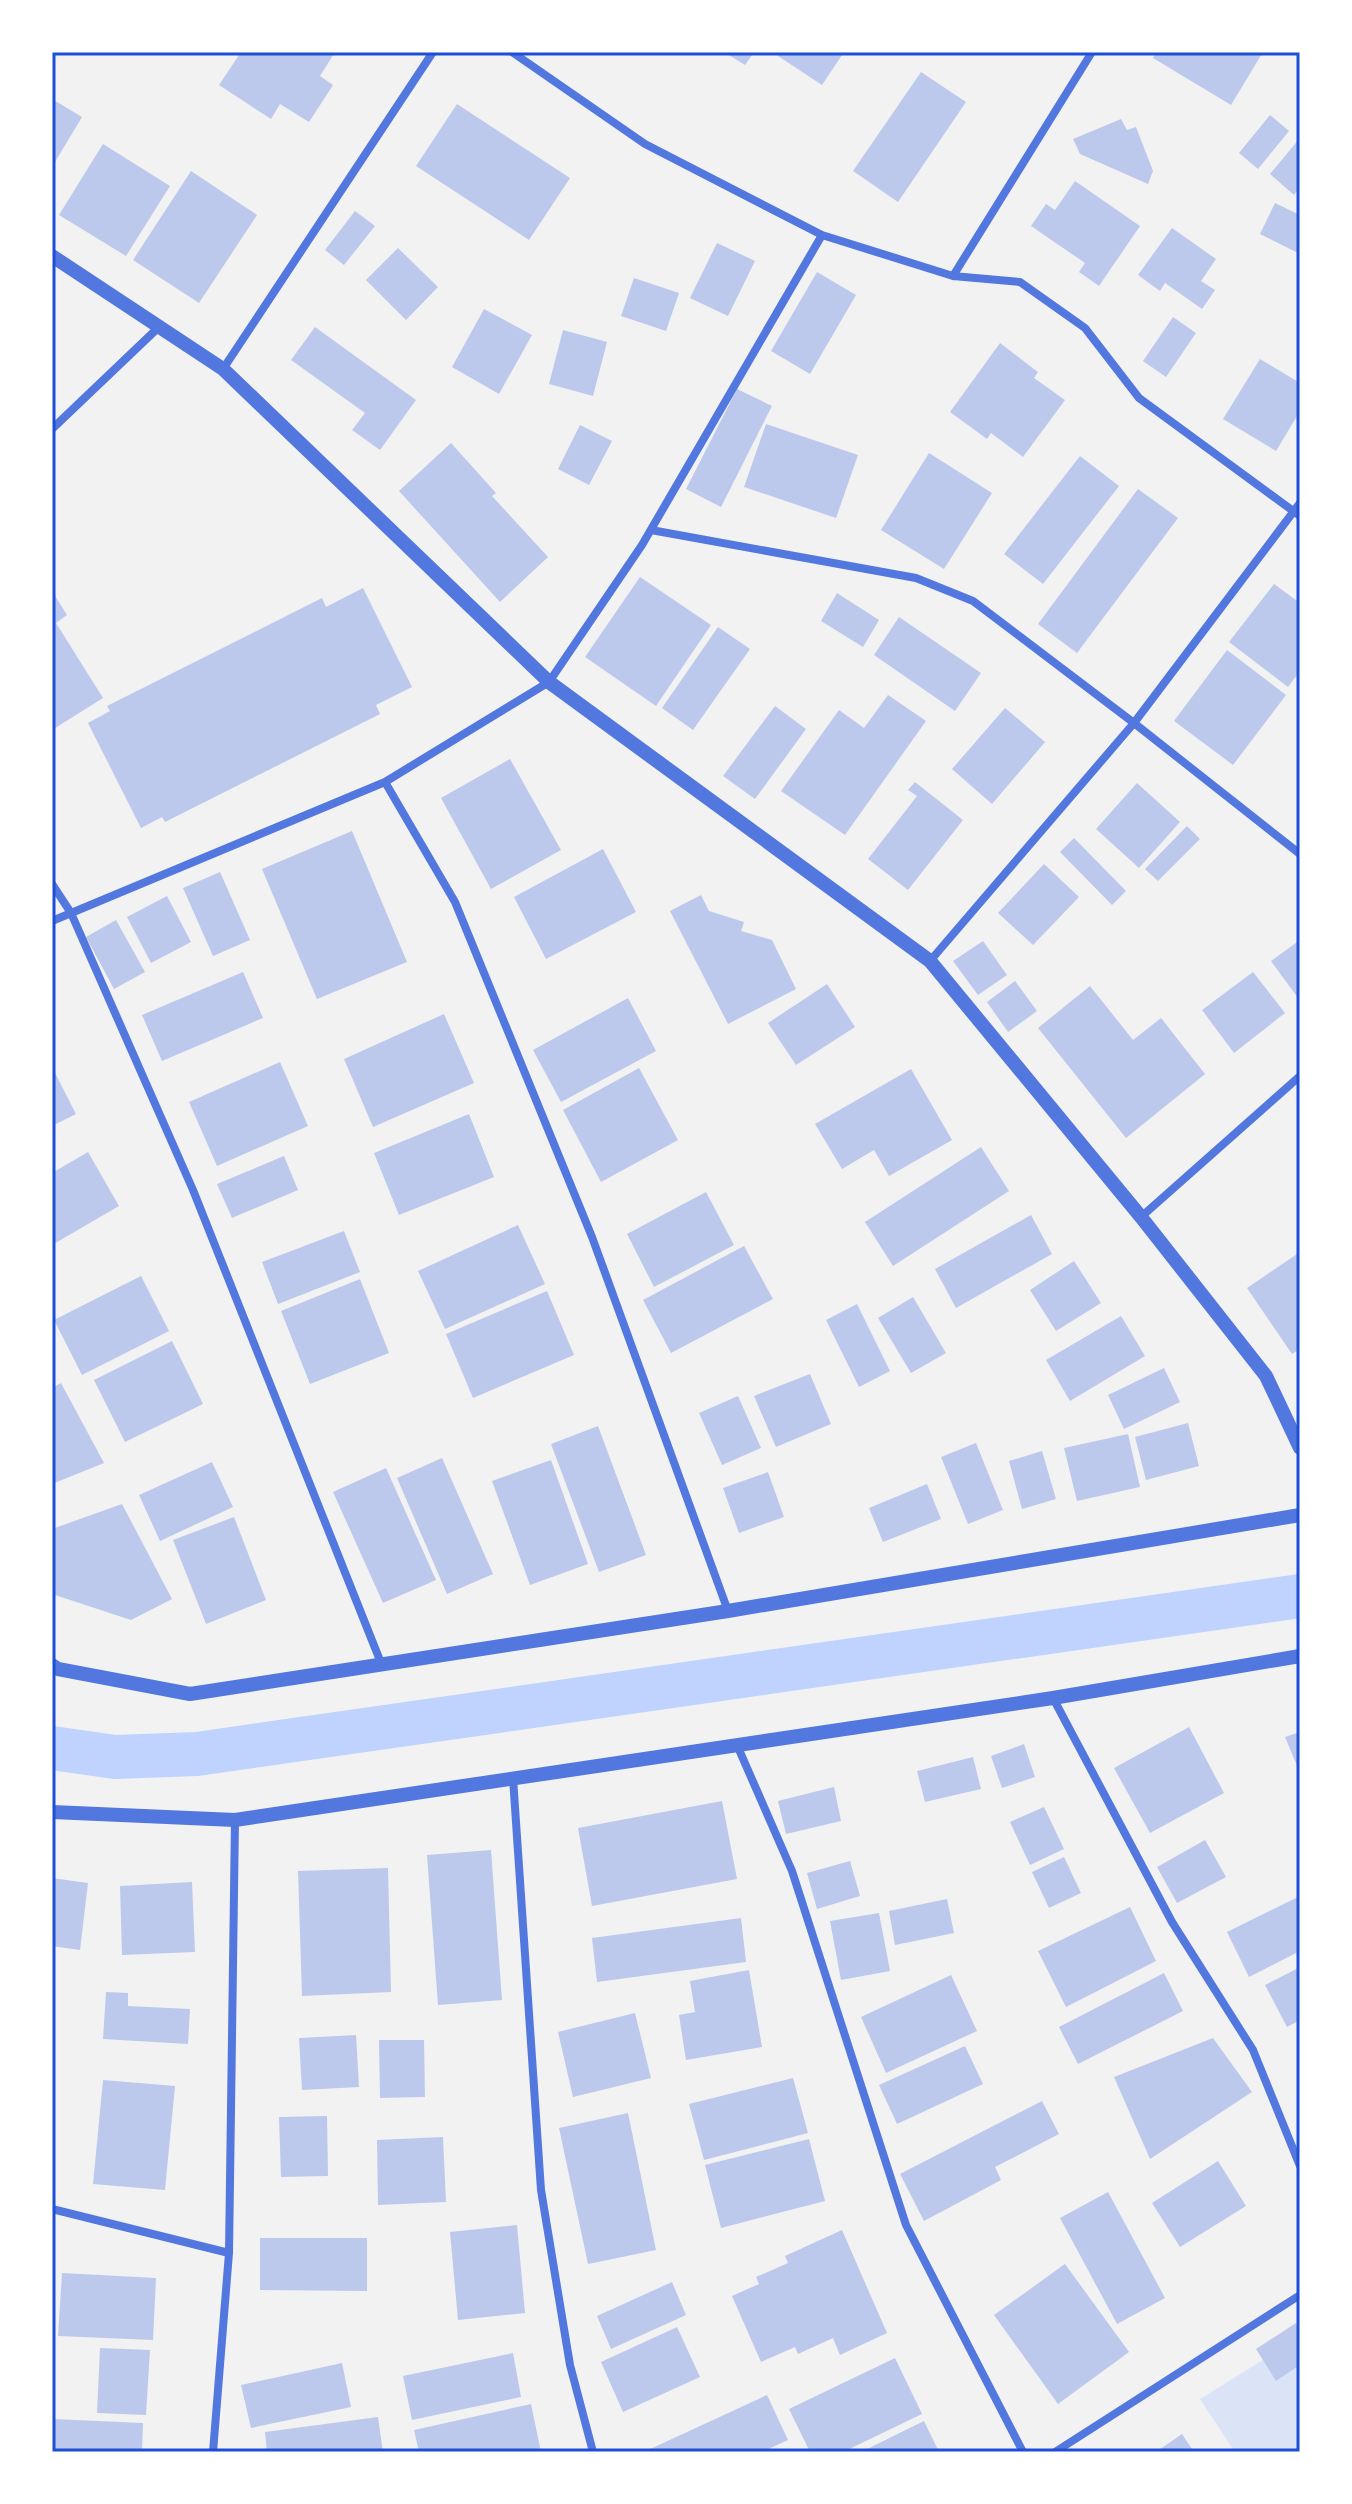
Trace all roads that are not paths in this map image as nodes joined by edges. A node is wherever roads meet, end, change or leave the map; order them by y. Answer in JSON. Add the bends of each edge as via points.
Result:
{"nodes":[{"id":1,"x":433,"y":52,"type":"edge"},
{"id":2,"x":512,"y":52,"type":"edge"},
{"id":3,"x":1092,"y":52,"type":"edge"},
{"id":4,"x":822,"y":235,"type":"junction"},
{"id":5,"x":52,"y":256,"type":"edge"},
{"id":6,"x":953,"y":276,"type":"junction"},
{"id":7,"x":160,"y":326,"type":"junction"},
{"id":8,"x":223,"y":369,"type":"junction"},
{"id":9,"x":52,"y":429,"type":"edge"},
{"id":10,"x":1300,"y":503,"type":"edge"},
{"id":11,"x":1297,"y":514,"type":"edge"},
{"id":12,"x":651,"y":530,"type":"junction"},
{"id":13,"x":549,"y":682,"type":"junction"},
{"id":14,"x":1134,"y":723,"type":"junction"},
{"id":15,"x":385,"y":782,"type":"junction"},
{"id":16,"x":1300,"y":854,"type":"edge"},
{"id":17,"x":52,"y":884,"type":"edge"},
{"id":18,"x":71,"y":913,"type":"junction"},
{"id":19,"x":52,"y":921,"type":"edge"},
{"id":20,"x":930,"y":961,"type":"junction"},
{"id":21,"x":1300,"y":1076,"type":"edge"},
{"id":22,"x":1141,"y":1217,"type":"junction"},
{"id":23,"x":1300,"y":1448,"type":"edge"},
{"id":24,"x":1300,"y":1515,"type":"edge"},
{"id":25,"x":728,"y":1611,"type":"junction"},
{"id":26,"x":1300,"y":1656,"type":"edge"},
{"id":27,"x":381,"y":1663,"type":"junction"},
{"id":28,"x":52,"y":1665,"type":"edge"},
{"id":29,"x":1053,"y":1698,"type":"junction"},
{"id":30,"x":737,"y":1745,"type":"junction"},
{"id":31,"x":513,"y":1778,"type":"junction"},
{"id":32,"x":52,"y":1812,"type":"edge"},
{"id":33,"x":235,"y":1820,"type":"junction"},
{"id":34,"x":1300,"y":2166,"type":"edge"},
{"id":35,"x":52,"y":2209,"type":"edge"},
{"id":36,"x":229,"y":2253,"type":"junction"},
{"id":37,"x":1300,"y":2295,"type":"edge"},
{"id":38,"x":213,"y":2452,"type":"edge"},
{"id":39,"x":593,"y":2452,"type":"edge"},
{"id":40,"x":1023,"y":2452,"type":"edge"},
{"id":41,"x":1055,"y":2452,"type":"edge"}],
"edges":[{"from":1,"to":8,"type":"street"},
{"from":2,"to":4,"type":"street","via":[[645,144]]},
{"from":3,"to":6,"type":"street"},
{"from":4,"to":6,"type":"street"},
{"from":4,"to":12,"type":"street"},
{"from":5,"to":7,"type":"street"},
{"from":6,"to":11,"type":"street","via":[[1020,282],[1085,328],[1139,398]]},
{"from":7,"to":8,"type":"street"},
{"from":7,"to":9,"type":"street"},
{"from":8,"to":13,"type":"street"},
{"from":10,"to":11,"type":"street"},
{"from":11,"to":14,"type":"street"},
{"from":12,"to":13,"type":"street"},
{"from":12,"to":14,"type":"street","via":[[916,578],[973,601]]},
{"from":13,"to":15,"type":"street"},
{"from":13,"to":20,"type":"street"},
{"from":14,"to":16,"type":"street"},
{"from":14,"to":20,"type":"street"},
{"from":15,"to":18,"type":"street"},
{"from":15,"to":25,"type":"street","via":[[455,902],[592,1237]]},
{"from":17,"to":18,"type":"street"},
{"from":18,"to":19,"type":"street"},
{"from":18,"to":27,"type":"street","via":[[193,1190]]},
{"from":20,"to":22,"type":"street"},
{"from":21,"to":22,"type":"street"},
{"from":22,"to":23,"type":"street","via":[[1266,1376]]},
{"from":24,"to":25,"type":"street"},
{"from":25,"to":27,"type":"street"},
{"from":26,"to":29,"type":"street"},
{"from":27,"to":28,"type":"street","via":[[190,1694]]},
{"from":29,"to":30,"type":"street"},
{"from":29,"to":34,"type":"street","via":[[1172,1922],[1253,2050]]},
{"from":30,"to":31,"type":"street"},
{"from":30,"to":40,"type":"street","via":[[792,1871],[906,2225]]},
{"from":31,"to":33,"type":"street"},
{"from":31,"to":39,"type":"street","via":[[541,2190],[570,2365]]},
{"from":32,"to":33,"type":"street"},
{"from":33,"to":36,"type":"street"},
{"from":35,"to":36,"type":"street"},
{"from":36,"to":38,"type":"street"},
{"from":37,"to":41,"type":"street"}]}
